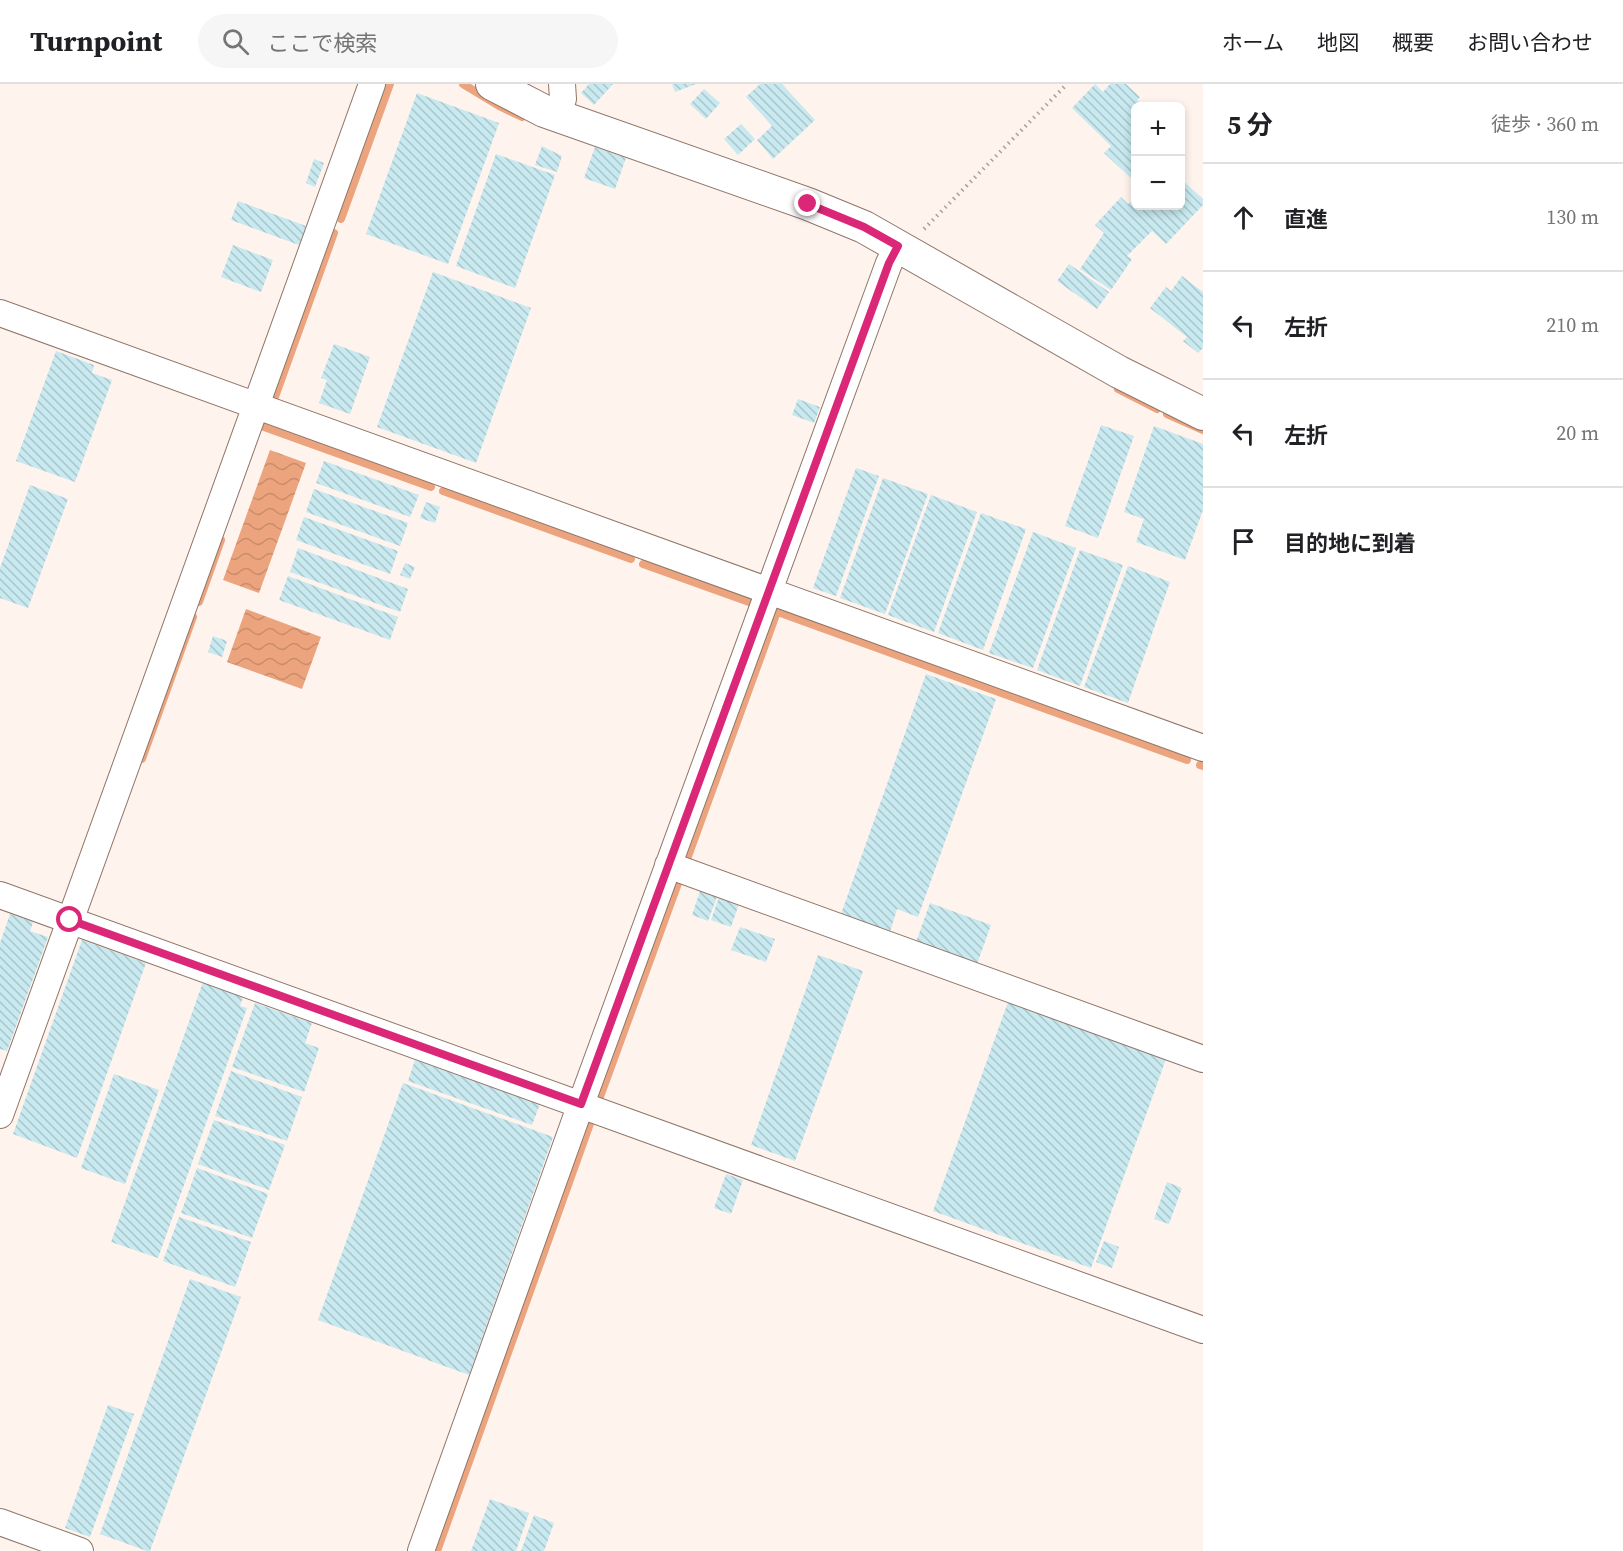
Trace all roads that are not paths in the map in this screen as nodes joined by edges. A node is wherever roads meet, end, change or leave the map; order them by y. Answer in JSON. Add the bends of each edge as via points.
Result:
{"nodes":[{"id":1,"x":372,"y":84,"type":"edge"},
{"id":2,"x":492,"y":84,"type":"edge"},
{"id":3,"x":562,"y":84,"type":"edge"},
{"id":4,"x":557,"y":115,"type":"junction"},
{"id":5,"x":903,"y":249,"type":"junction"},
{"id":6,"x":0,"y":314,"type":"edge"},
{"id":7,"x":256,"y":406,"type":"junction"},
{"id":8,"x":1203,"y":414,"type":"edge"},
{"id":9,"x":769,"y":591,"type":"junction"},
{"id":10,"x":1203,"y":748,"type":"edge"},
{"id":11,"x":669,"y":865,"type":"junction"},
{"id":12,"x":0,"y":895,"type":"edge"},
{"id":13,"x":70,"y":920,"type":"junction"},
{"id":14,"x":1203,"y":1059,"type":"edge"},
{"id":15,"x":581,"y":1104,"type":"junction"},
{"id":16,"x":0,"y":1115,"type":"edge"},
{"id":17,"x":1203,"y":1330,"type":"edge"},
{"id":18,"x":0,"y":1522,"type":"edge"},
{"id":19,"x":80,"y":1551,"type":"edge"},
{"id":20,"x":421,"y":1551,"type":"edge"}],
"edges":[{"from":1,"to":7,"type":"street"},
{"from":2,"to":4,"type":"street"},
{"from":3,"to":4,"type":"street","via":[[563,99]]},
{"from":4,"to":5,"type":"street","via":[[837,214]]},
{"from":5,"to":8,"type":"street","via":[[1119,372]]},
{"from":5,"to":9,"type":"street","via":[[889,263]]},
{"from":6,"to":7,"type":"street"},
{"from":7,"to":9,"type":"street"},
{"from":7,"to":13,"type":"street"},
{"from":9,"to":10,"type":"street"},
{"from":9,"to":11,"type":"street"},
{"from":11,"to":14,"type":"street"},
{"from":11,"to":15,"type":"street"},
{"from":12,"to":13,"type":"street"},
{"from":13,"to":15,"type":"street"},
{"from":13,"to":16,"type":"street"},
{"from":15,"to":17,"type":"street"},
{"from":15,"to":20,"type":"street"},
{"from":18,"to":19,"type":"street"}]}
